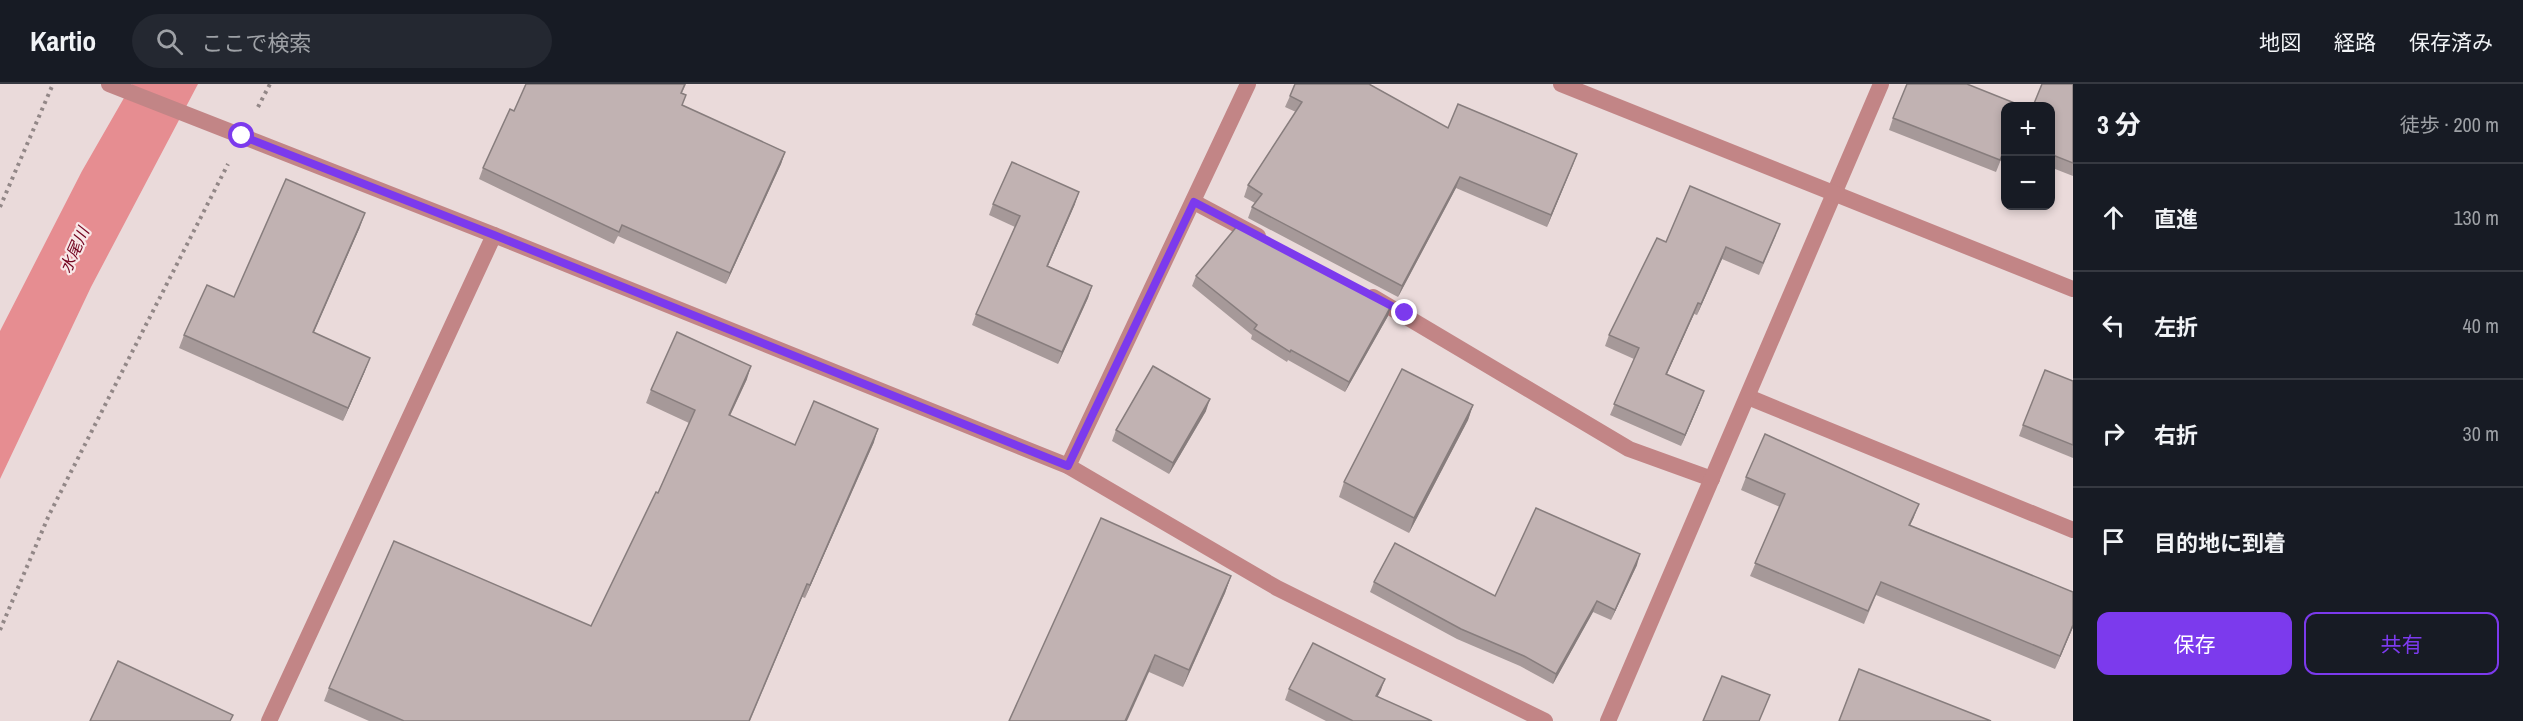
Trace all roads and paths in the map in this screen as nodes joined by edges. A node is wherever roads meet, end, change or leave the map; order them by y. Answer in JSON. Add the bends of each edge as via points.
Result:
{"nodes":[{"id":1,"x":53,"y":84,"type":"edge"},
{"id":2,"x":109,"y":84,"type":"edge"},
{"id":3,"x":1248,"y":84,"type":"edge"},
{"id":4,"x":1561,"y":84,"type":"edge"},
{"id":5,"x":1881,"y":84,"type":"edge"},
{"id":6,"x":242,"y":136,"type":"junction"},
{"id":7,"x":1835,"y":195,"type":"junction"},
{"id":8,"x":1194,"y":202,"type":"junction"},
{"id":9,"x":0,"y":207,"type":"edge"},
{"id":10,"x":494,"y":235,"type":"junction"},
{"id":11,"x":1268,"y":241,"type":"edge"},
{"id":12,"x":2073,"y":289,"type":"edge"},
{"id":13,"x":1363,"y":291,"type":"edge"},
{"id":14,"x":1748,"y":397,"type":"junction"},
{"id":15,"x":1068,"y":466,"type":"junction"},
{"id":16,"x":1712,"y":479,"type":"junction"},
{"id":17,"x":2073,"y":530,"type":"edge"},
{"id":18,"x":0,"y":630,"type":"edge"},
{"id":19,"x":269,"y":721,"type":"edge"},
{"id":20,"x":1545,"y":721,"type":"edge"},
{"id":21,"x":1608,"y":721,"type":"edge"}],
"edges":[{"from":1,"to":9,"type":"path"},
{"from":2,"to":6,"type":"street"},
{"from":3,"to":8,"type":"street"},
{"from":4,"to":7,"type":"street"},
{"from":5,"to":7,"type":"street"},
{"from":6,"to":10,"type":"street"},
{"from":6,"to":18,"type":"path","via":[[48,515]]},
{"from":7,"to":12,"type":"street"},
{"from":7,"to":14,"type":"street"},
{"from":8,"to":11,"type":"street"},
{"from":8,"to":15,"type":"street"},
{"from":10,"to":15,"type":"street"},
{"from":10,"to":19,"type":"street"},
{"from":13,"to":16,"type":"street","via":[[1629,449]]},
{"from":14,"to":16,"type":"street"},
{"from":14,"to":17,"type":"street"},
{"from":15,"to":20,"type":"street","via":[[1277,588]]},
{"from":16,"to":21,"type":"street"}]}
